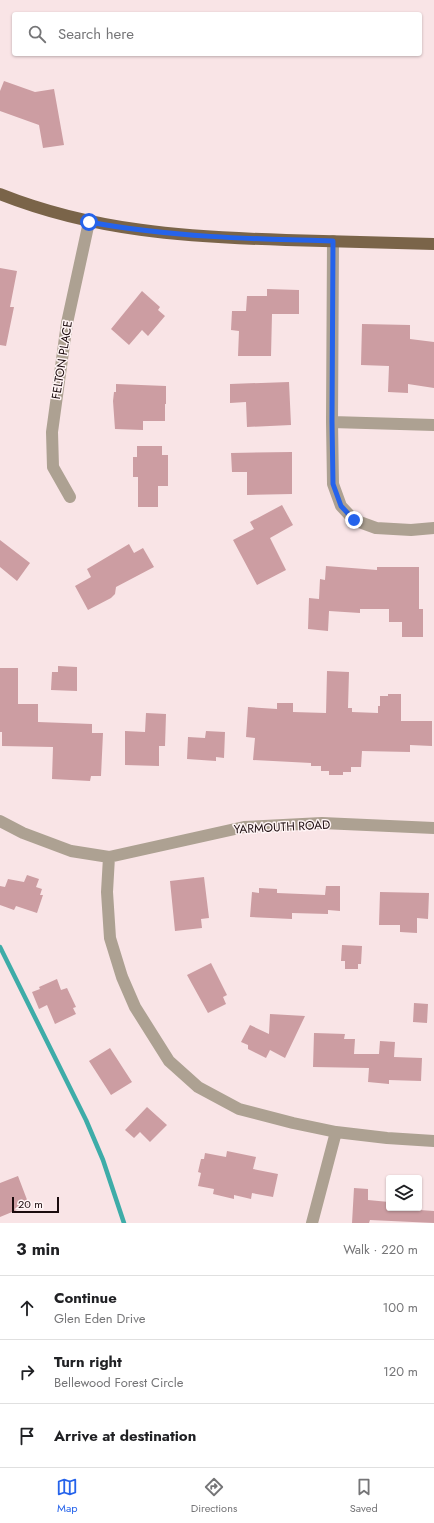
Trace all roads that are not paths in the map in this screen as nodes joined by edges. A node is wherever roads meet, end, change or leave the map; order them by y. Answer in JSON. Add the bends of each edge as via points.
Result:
{"nodes":[{"id":1,"x":0,"y":194,"type":"edge"},
{"id":2,"x":89,"y":222,"type":"junction"},
{"id":3,"x":333,"y":241,"type":"junction"},
{"id":4,"x":434,"y":244,"type":"edge"},
{"id":5,"x":332,"y":422,"type":"junction"},
{"id":6,"x":434,"y":425,"type":"edge"},
{"id":7,"x":70,"y":497,"type":"dead end"},
{"id":8,"x":434,"y":528,"type":"edge"},
{"id":9,"x":0,"y":821,"type":"edge"},
{"id":10,"x":434,"y":828,"type":"edge"},
{"id":11,"x":109,"y":857,"type":"junction"},
{"id":12,"x":336,"y":1132,"type":"junction"},
{"id":13,"x":434,"y":1141,"type":"edge"},
{"id":14,"x":312,"y":1223,"type":"edge"}],
"edges":[{"from":1,"to":2,"type":"main road","via":[[26,205]]},
{"from":2,"to":3,"type":"main road","via":[[162,233]]},
{"from":2,"to":7,"type":"street","name":"FELTON PLACE","via":[[67,322],[52,432],[53,467]]},
{"from":3,"to":4,"type":"main road"},
{"from":3,"to":5,"type":"street"},
{"from":5,"to":6,"type":"street"},
{"from":5,"to":8,"type":"street","via":[[333,484],[341,506],[354,520],[376,528]]},
{"from":9,"to":11,"type":"street","name":"YARMOUTH ROAD","via":[[23,833],[71,851]]},
{"from":10,"to":11,"type":"street","name":"YARMOUTH ROAD","via":[[322,823],[244,827]]},
{"from":11,"to":12,"type":"street","via":[[107,892],[110,938],[122,977],[136,1007],[170,1062],[198,1087],[239,1109]]},
{"from":12,"to":13,"type":"street"},
{"from":12,"to":14,"type":"street"}]}
